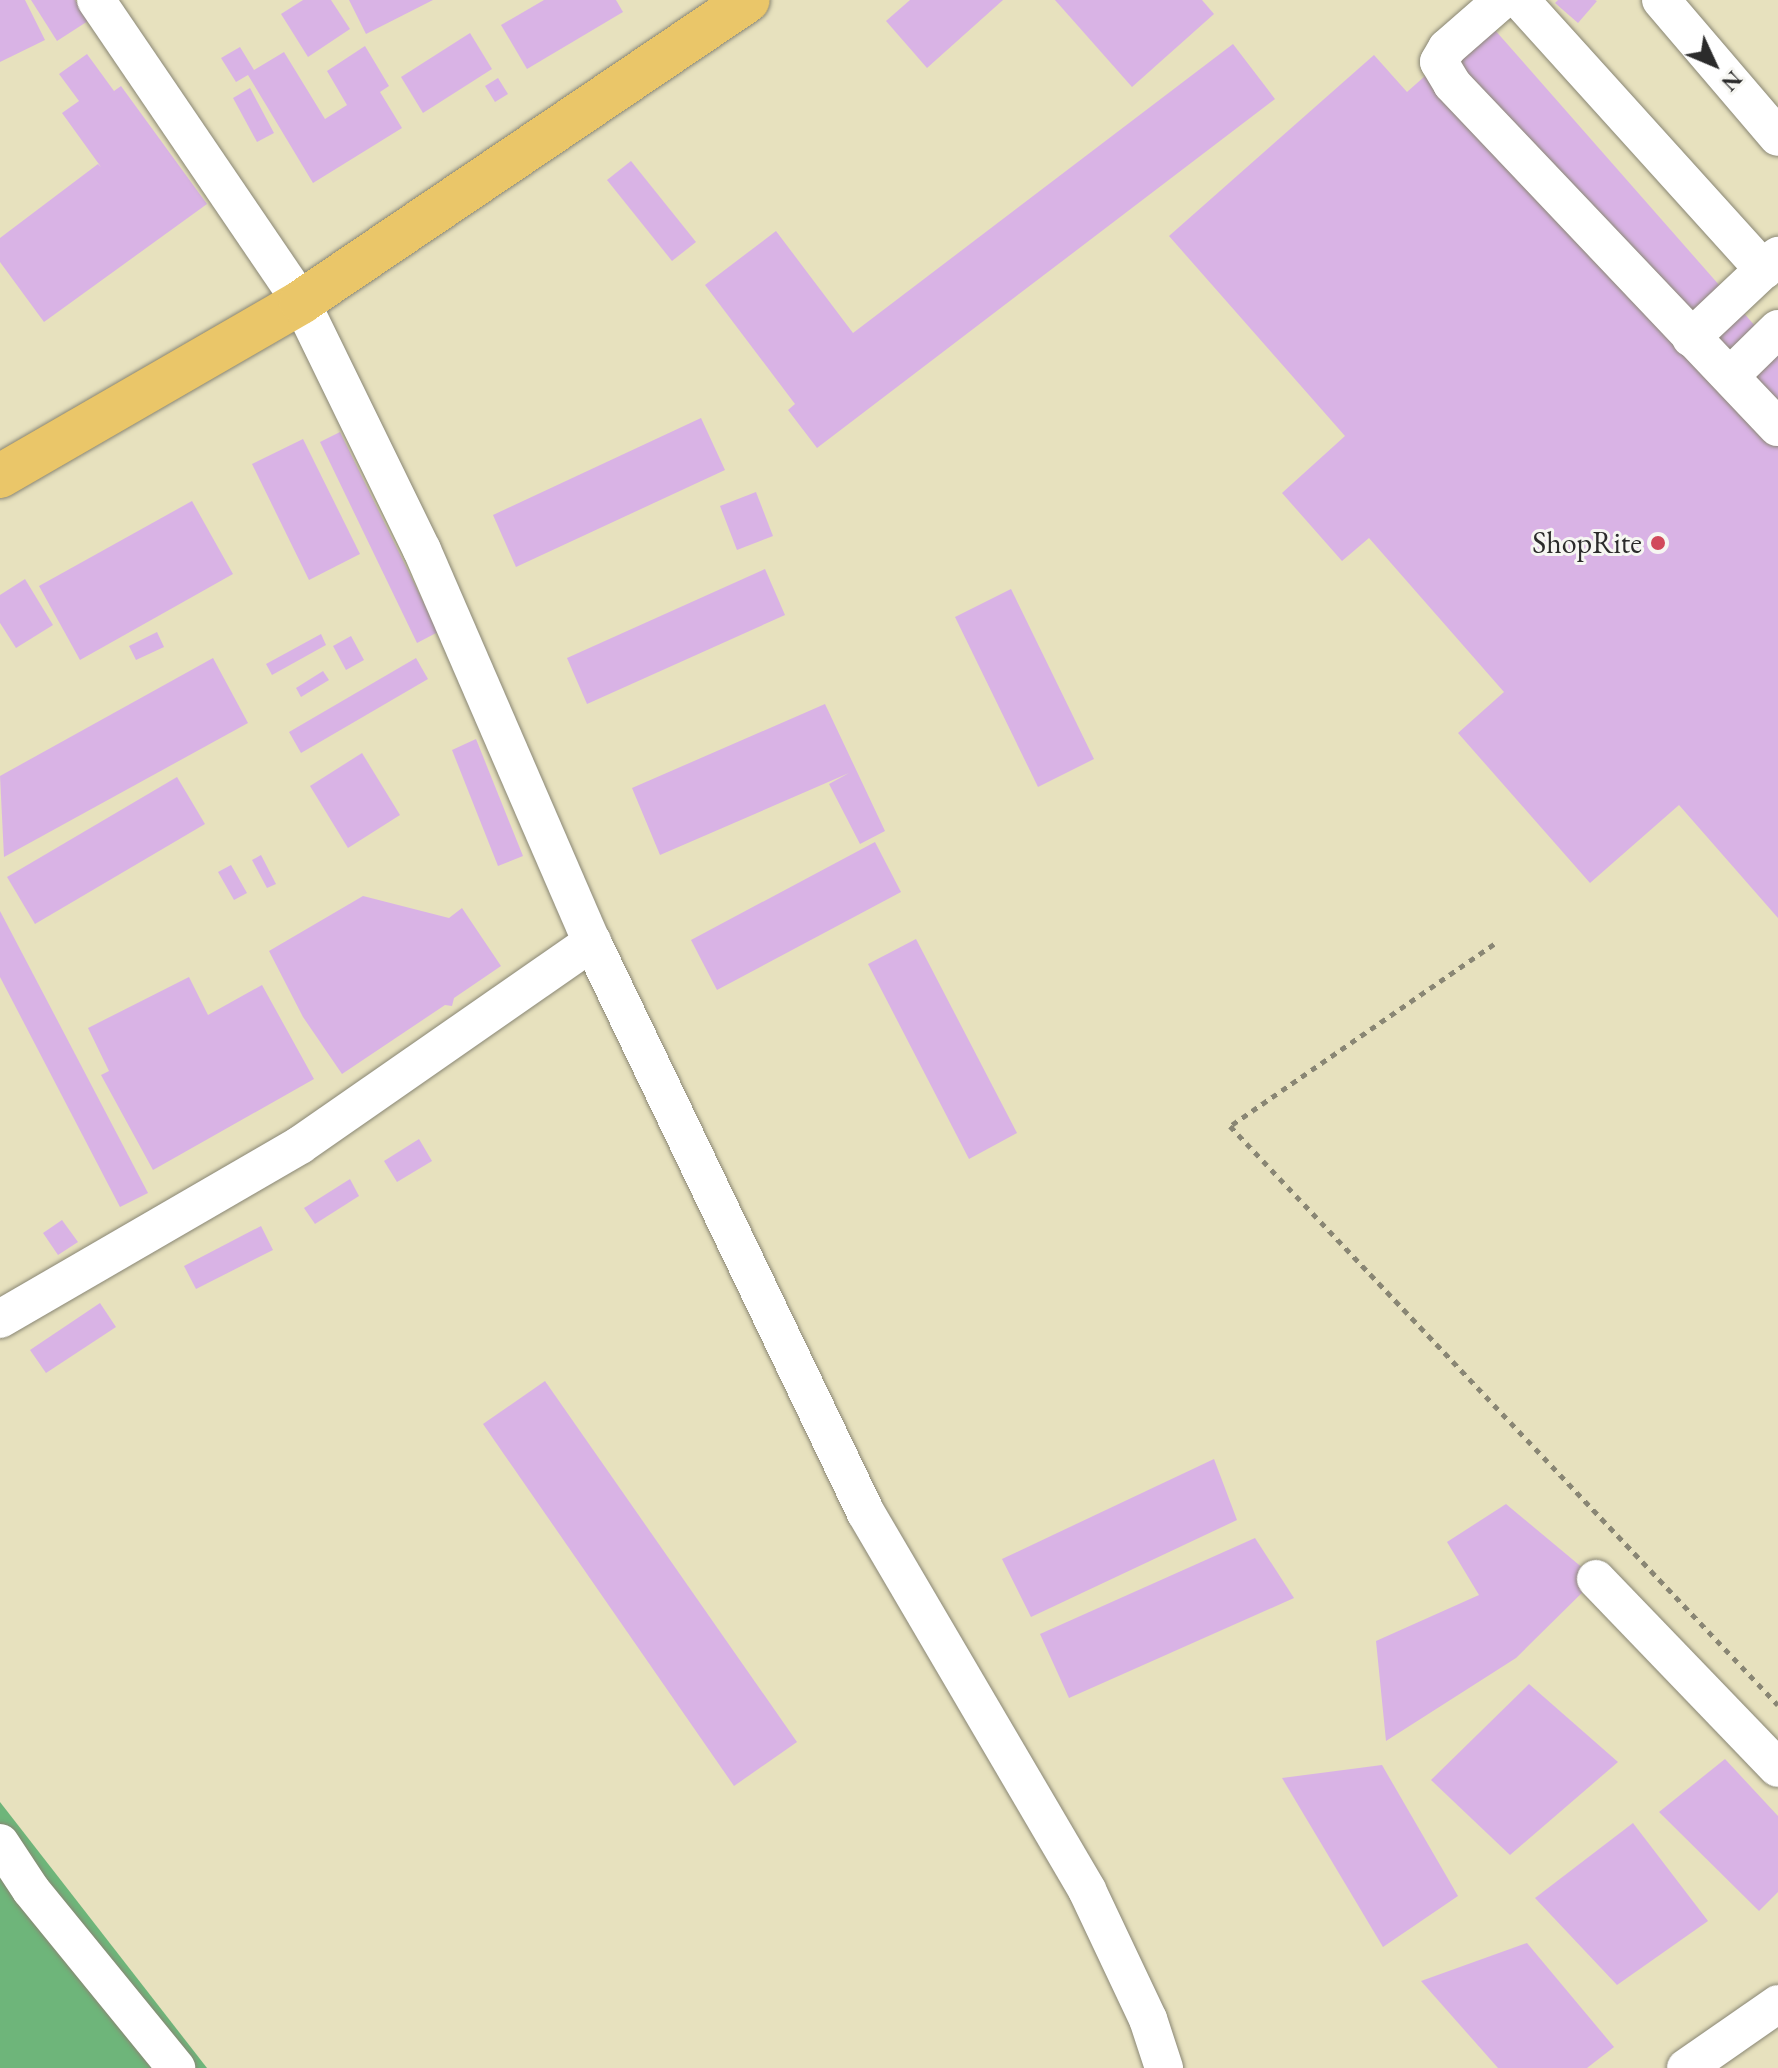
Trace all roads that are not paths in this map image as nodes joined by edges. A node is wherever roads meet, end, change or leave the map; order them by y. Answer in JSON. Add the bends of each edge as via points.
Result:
{"nodes":[{"id":1,"x":96,"y":0,"type":"edge"},
{"id":2,"x":748,"y":0,"type":"edge"},
{"id":3,"x":1502,"y":0,"type":"edge"},
{"id":4,"x":1520,"y":0,"type":"edge"},
{"id":5,"x":1661,"y":0,"type":"edge"},
{"id":6,"x":1778,"y":137,"type":"edge"},
{"id":7,"x":1771,"y":263,"type":"edge"},
{"id":8,"x":301,"y":302,"type":"junction"},
{"id":9,"x":1778,"y":329,"type":"edge"},
{"id":10,"x":1691,"y":338,"type":"junction"},
{"id":11,"x":1730,"y":376,"type":"junction"},
{"id":12,"x":1778,"y":427,"type":"edge"},
{"id":13,"x":0,"y":476,"type":"edge"},
{"id":14,"x":592,"y":942,"type":"junction"},
{"id":15,"x":0,"y":1319,"type":"edge"},
{"id":16,"x":1596,"y":1579,"type":"dead end"},
{"id":17,"x":1778,"y":1768,"type":"edge"},
{"id":18,"x":0,"y":1843,"type":"edge"},
{"id":19,"x":1778,"y":2004,"type":"edge"},
{"id":20,"x":1693,"y":2066,"type":"edge"},
{"id":21,"x":176,"y":2068,"type":"edge"},
{"id":22,"x":1164,"y":2068,"type":"edge"}],
"edges":[{"from":1,"to":8,"type":"street"},
{"from":2,"to":8,"type":"main road"},
{"from":3,"to":10,"type":"street","via":[[1447,48],[1439,62],[1452,84]]},
{"from":4,"to":7,"type":"street"},
{"from":5,"to":6,"type":"street"},
{"from":7,"to":10,"type":"street"},
{"from":8,"to":13,"type":"main road"},
{"from":8,"to":14,"type":"street","via":[[422,550]]},
{"from":9,"to":11,"type":"street"},
{"from":10,"to":11,"type":"street"},
{"from":11,"to":12,"type":"street"},
{"from":14,"to":15,"type":"street","via":[[300,1145]]},
{"from":14,"to":22,"type":"street","via":[[866,1513],[1087,1890],[1148,2019]]},
{"from":16,"to":17,"type":"street"},
{"from":18,"to":21,"type":"street","via":[[31,1890]]},
{"from":19,"to":20,"type":"street"}]}
